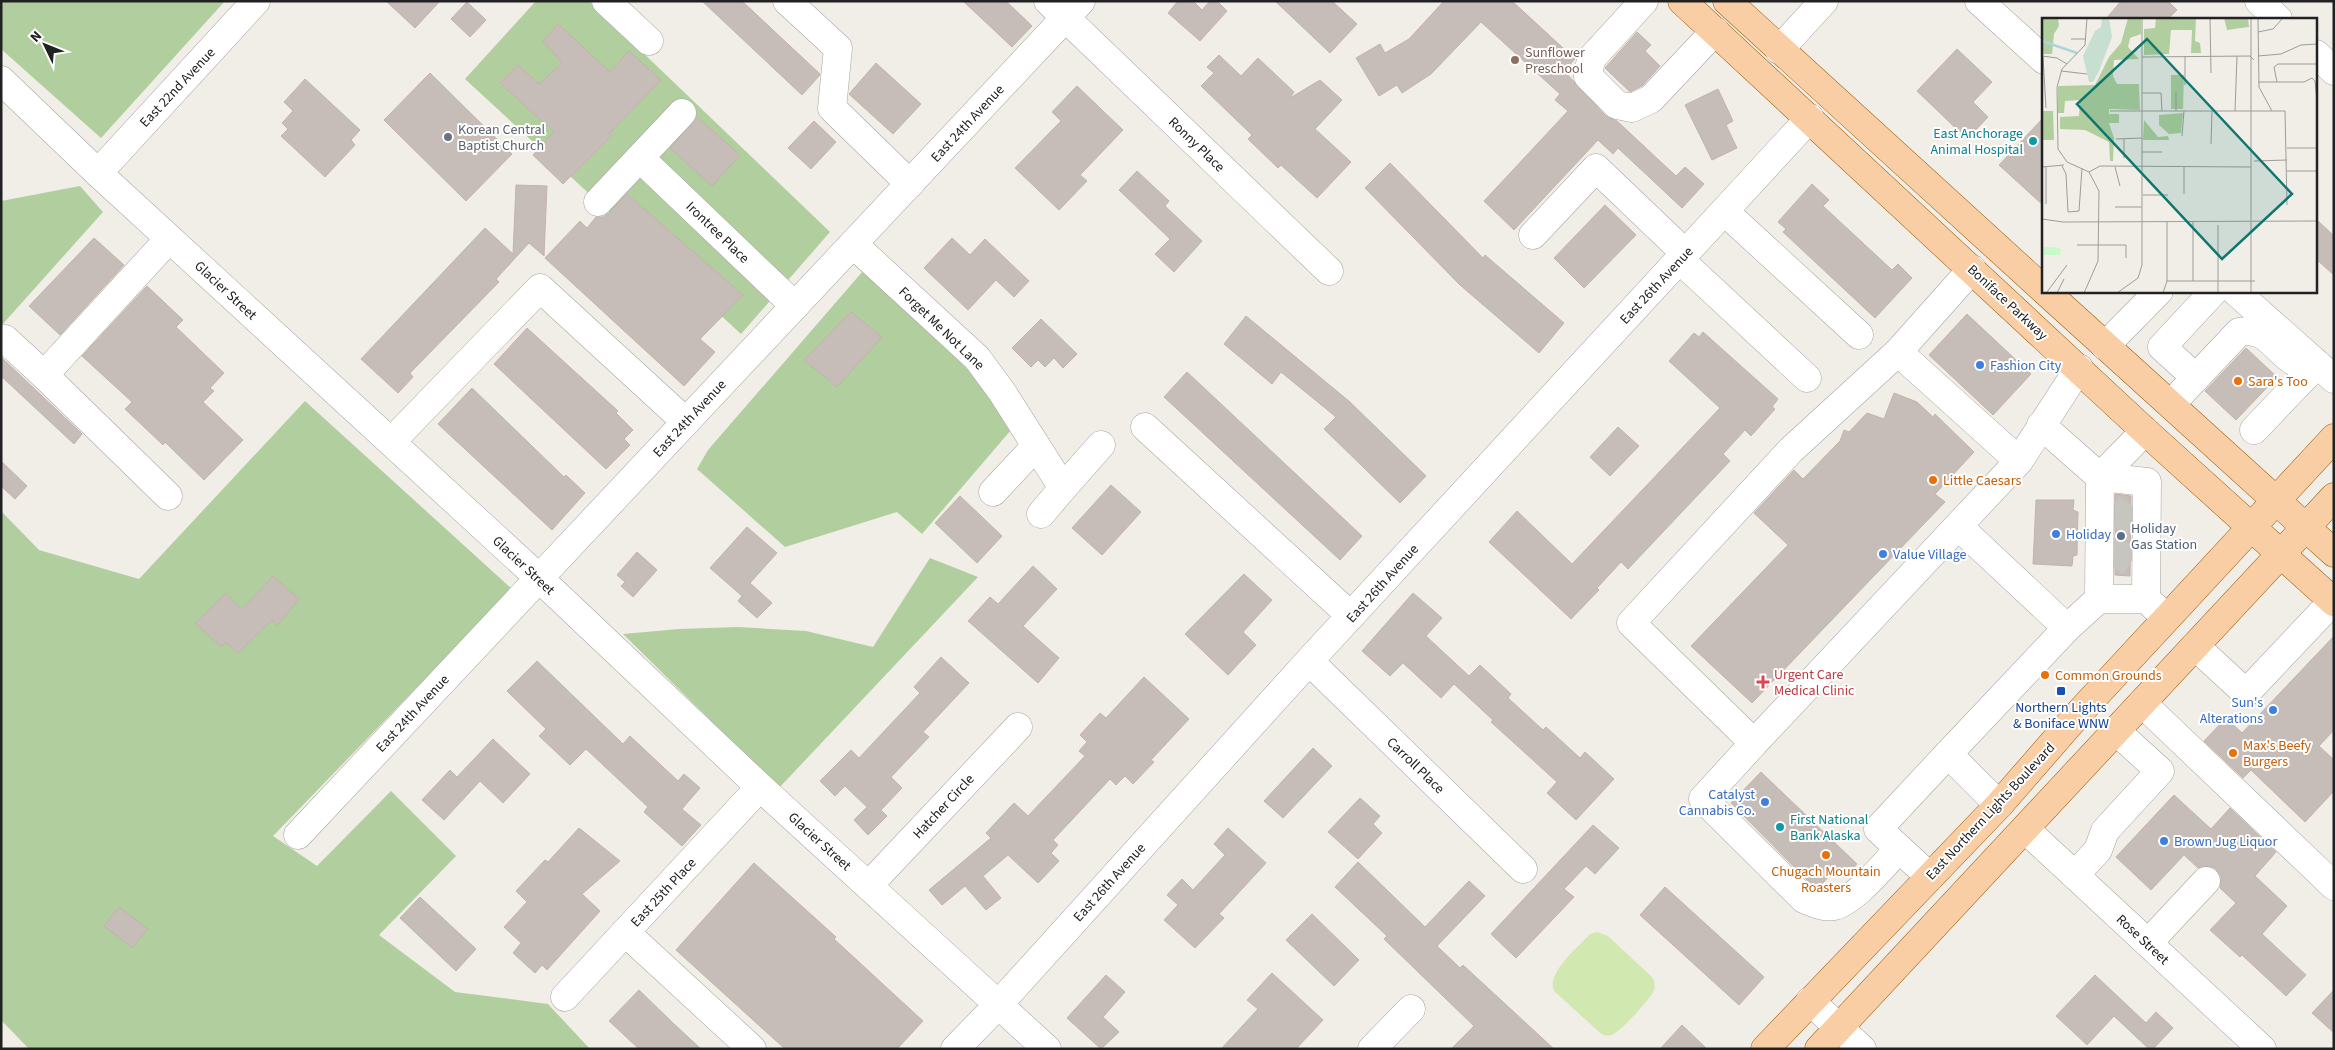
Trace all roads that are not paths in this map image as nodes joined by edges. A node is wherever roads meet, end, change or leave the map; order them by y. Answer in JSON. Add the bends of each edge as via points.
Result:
{"nodes":[{"id":1,"x":256,"y":1,"type":"edge"},
{"id":2,"x":606,"y":1,"type":"edge"},
{"id":3,"x":787,"y":1,"type":"edge"},
{"id":4,"x":1644,"y":1,"type":"edge"},
{"id":5,"x":1682,"y":1,"type":"edge"},
{"id":6,"x":1727,"y":1,"type":"edge"},
{"id":7,"x":1824,"y":1,"type":"edge"},
{"id":8,"x":1979,"y":1,"type":"edge"},
{"id":9,"x":2260,"y":1,"type":"edge"},
{"id":10,"x":1065,"y":6,"type":"edge"},
{"id":11,"x":2277,"y":18,"type":"edge"},
{"id":12,"x":1715,"y":31,"type":"junction"},
{"id":13,"x":649,"y":41,"type":"dead end"},
{"id":14,"x":1779,"y":50,"type":"junction"},
{"id":15,"x":2318,"y":56,"type":"edge"},
{"id":16,"x":2042,"y":58,"type":"edge"},
{"id":17,"x":2334,"y":71,"type":"edge"},
{"id":18,"x":1,"y":80,"type":"edge"},
{"id":19,"x":682,"y":113,"type":"dead end"},
{"id":20,"x":1810,"y":118,"type":"junction"},
{"id":21,"x":640,"y":158,"type":"junction"},
{"id":22,"x":98,"y":173,"type":"junction"},
{"id":23,"x":910,"y":184,"type":"junction"},
{"id":24,"x":598,"y":202,"type":"dead end"},
{"id":25,"x":1724,"y":211,"type":"junction"},
{"id":26,"x":1533,"y":235,"type":"dead end"},
{"id":27,"x":169,"y":239,"type":"junction"},
{"id":28,"x":853,"y":244,"type":"junction"},
{"id":29,"x":1682,"y":256,"type":"junction"},
{"id":30,"x":1972,"y":269,"type":"junction"},
{"id":31,"x":1328,"y":271,"type":"dead end"},
{"id":32,"x":2042,"y":283,"type":"edge"},
{"id":33,"x":2158,"y":292,"type":"edge"},
{"id":34,"x":2213,"y":292,"type":"edge"},
{"id":35,"x":2236,"y":292,"type":"edge"},
{"id":36,"x":2055,"y":294,"type":"edge"},
{"id":37,"x":795,"y":306,"type":"junction"},
{"id":38,"x":1859,"y":335,"type":"dead end"},
{"id":39,"x":5,"y":339,"type":"dead end"},
{"id":40,"x":2106,"y":346,"type":"junction"},
{"id":41,"x":1898,"y":352,"type":"junction"},
{"id":42,"x":2079,"y":368,"type":"junction"},
{"id":43,"x":2325,"y":372,"type":"edge"},
{"id":44,"x":44,"y":375,"type":"junction"},
{"id":45,"x":2195,"y":377,"type":"junction"},
{"id":46,"x":1807,"y":378,"type":"dead end"},
{"id":47,"x":2171,"y":404,"type":"junction"},
{"id":48,"x":686,"y":422,"type":"junction"},
{"id":49,"x":2041,"y":425,"type":"junction"},
{"id":50,"x":1145,"y":427,"type":"dead end"},
{"id":51,"x":2254,"y":430,"type":"dead end"},
{"id":52,"x":2145,"y":431,"type":"junction"},
{"id":53,"x":2334,"y":438,"type":"edge"},
{"id":54,"x":391,"y":442,"type":"junction"},
{"id":55,"x":1101,"y":445,"type":"dead end"},
{"id":56,"x":1036,"y":446,"type":"junction"},
{"id":57,"x":2019,"y":461,"type":"junction"},
{"id":58,"x":1063,"y":488,"type":"junction"},
{"id":59,"x":993,"y":492,"type":"dead end"},
{"id":60,"x":2104,"y":495,"type":"junction"},
{"id":61,"x":168,"y":496,"type":"dead end"},
{"id":62,"x":2334,"y":498,"type":"edge"},
{"id":63,"x":2276,"y":500,"type":"junction"},
{"id":64,"x":1041,"y":514,"type":"dead end"},
{"id":65,"x":1958,"y":526,"type":"junction"},
{"id":66,"x":2251,"y":527,"type":"junction"},
{"id":67,"x":2306,"y":528,"type":"junction"},
{"id":68,"x":2281,"y":554,"type":"junction"},
{"id":69,"x":2334,"y":554,"type":"edge"},
{"id":70,"x":2127,"y":565,"type":"junction"},
{"id":71,"x":539,"y":578,"type":"junction"},
{"id":72,"x":2099,"y":599,"type":"junction"},
{"id":73,"x":2333,"y":602,"type":"edge"},
{"id":74,"x":1351,"y":616,"type":"junction"},
{"id":75,"x":2168,"y":618,"type":"junction"},
{"id":76,"x":2067,"y":628,"type":"junction"},
{"id":77,"x":2196,"y":646,"type":"junction"},
{"id":78,"x":1310,"y":661,"type":"junction"},
{"id":79,"x":2142,"y":703,"type":"junction"},
{"id":80,"x":1018,"y":727,"type":"dead end"},
{"id":81,"x":2116,"y":731,"type":"junction"},
{"id":82,"x":1754,"y":743,"type":"junction"},
{"id":83,"x":1948,"y":754,"type":"junction"},
{"id":84,"x":760,"y":787,"type":"junction"},
{"id":85,"x":1999,"y":805,"type":"junction"},
{"id":86,"x":2025,"y":829,"type":"junction"},
{"id":87,"x":298,"y":835,"type":"dead end"},
{"id":88,"x":1899,"y":849,"type":"junction"},
{"id":89,"x":1523,"y":869,"type":"dead end"},
{"id":90,"x":2329,"y":872,"type":"edge"},
{"id":91,"x":2075,"y":875,"type":"junction"},
{"id":92,"x":1930,"y":877,"type":"junction"},
{"id":93,"x":2206,"y":881,"type":"dead end"},
{"id":94,"x":868,"y":885,"type":"junction"},
{"id":95,"x":1969,"y":888,"type":"junction"},
{"id":96,"x":625,"y":932,"type":"junction"},
{"id":97,"x":2148,"y":943,"type":"junction"},
{"id":98,"x":565,"y":997,"type":"dead end"},
{"id":99,"x":1810,"y":1001,"type":"junction"},
{"id":100,"x":998,"y":1005,"type":"junction"},
{"id":101,"x":1411,"y":1008,"type":"dead end"},
{"id":102,"x":1839,"y":1028,"type":"junction"},
{"id":103,"x":752,"y":1049,"type":"edge"},
{"id":104,"x":955,"y":1049,"type":"edge"},
{"id":105,"x":1047,"y":1049,"type":"edge"},
{"id":106,"x":1372,"y":1049,"type":"edge"},
{"id":107,"x":1765,"y":1049,"type":"edge"},
{"id":108,"x":1819,"y":1049,"type":"edge"},
{"id":109,"x":1862,"y":1049,"type":"edge"},
{"id":110,"x":2262,"y":1049,"type":"edge"}],
"edges":[{"from":1,"to":22,"type":"street","name":"East 22nd Avenue"},
{"from":2,"to":13,"type":"street"},
{"from":3,"to":23,"type":"street","via":[[838,48],[832,108]]},
{"from":4,"to":12,"type":"street","via":[[1591,60],[1588,76],[1617,105],[1632,108],[1651,98]]},
{"from":5,"to":12,"type":"main road","name":"Boniface Parkway"},
{"from":6,"to":14,"type":"main road"},
{"from":7,"to":14,"type":"street"},
{"from":8,"to":16,"type":"street"},
{"from":9,"to":11,"type":"street"},
{"from":10,"to":23,"type":"street","name":"East 24th Avenue"},
{"from":10,"to":31,"type":"street","name":"Ronny Place"},
{"from":12,"to":20,"type":"main road","name":"Boniface Parkway"},
{"from":14,"to":32,"type":"main road"},
{"from":15,"to":17,"type":"street"},
{"from":18,"to":22,"type":"street","name":"Glacier Street"},
{"from":19,"to":21,"type":"street"},
{"from":20,"to":25,"type":"street","name":"East 26th Avenue"},
{"from":20,"to":30,"type":"main road","name":"Boniface Parkway"},
{"from":21,"to":24,"type":"street"},
{"from":21,"to":37,"type":"street","name":"Irontree Place"},
{"from":22,"to":27,"type":"street","name":"Glacier Street"},
{"from":23,"to":28,"type":"street","name":"East 24th Avenue"},
{"from":25,"to":29,"type":"street","name":"East 26th Avenue"},
{"from":25,"to":38,"type":"street"},
{"from":26,"to":29,"type":"street","via":[[1596,168]]},
{"from":27,"to":44,"type":"street"},
{"from":27,"to":54,"type":"street","name":"Glacier Street"},
{"from":28,"to":37,"type":"street","name":"East 24th Avenue"},
{"from":28,"to":56,"type":"street","name":"Forget Me Not Lane","via":[[977,358]]},
{"from":29,"to":46,"type":"street"},
{"from":29,"to":74,"type":"street","name":"East 26th Avenue"},
{"from":30,"to":41,"type":"street"},
{"from":30,"to":42,"type":"main road","name":"Boniface Parkway"},
{"from":33,"to":40,"type":"street"},
{"from":34,"to":45,"type":"street","via":[[2162,347]]},
{"from":35,"to":43,"type":"street"},
{"from":36,"to":40,"type":"main road"},
{"from":37,"to":48,"type":"street","name":"East 24th Avenue"},
{"from":39,"to":44,"type":"street"},
{"from":40,"to":47,"type":"main road"},
{"from":41,"to":57,"type":"street"},
{"from":41,"to":82,"type":"street","via":[[1792,450],[1631,623]]},
{"from":42,"to":49,"type":"street"},
{"from":42,"to":52,"type":"main road","name":"Boniface Parkway"},
{"from":43,"to":45,"type":"street","via":[[2295,362],[2262,334],[2252,330],[2239,332]]},
{"from":43,"to":51,"type":"street"},
{"from":44,"to":61,"type":"street"},
{"from":45,"to":47,"type":"street"},
{"from":47,"to":63,"type":"main road"},
{"from":48,"to":54,"type":"street","via":[[540,288]]},
{"from":48,"to":71,"type":"street","name":"East 24th Avenue"},
{"from":49,"to":57,"type":"street"},
{"from":49,"to":60,"type":"street"},
{"from":50,"to":74,"type":"street"},
{"from":52,"to":60,"type":"street"},
{"from":52,"to":66,"type":"main road","name":"Boniface Parkway"},
{"from":53,"to":63,"type":"main road","name":"East Northern Lights Boulevard"},
{"from":54,"to":71,"type":"street","name":"Glacier Street"},
{"from":55,"to":58,"type":"street"},
{"from":56,"to":58,"type":"street","name":"Forget Me Not Lane"},
{"from":56,"to":59,"type":"street"},
{"from":57,"to":65,"type":"street"},
{"from":58,"to":64,"type":"street"},
{"from":60,"to":70,"type":"street"},
{"from":60,"to":70,"type":"street","via":[[2147,482],[2140,529]]},
{"from":62,"to":67,"type":"main road"},
{"from":63,"to":66,"type":"main road","name":"East Northern Lights Boulevard"},
{"from":63,"to":67,"type":"main road"},
{"from":65,"to":76,"type":"street"},
{"from":65,"to":82,"type":"street"},
{"from":66,"to":68,"type":"main road","name":"Boniface Parkway"},
{"from":66,"to":75,"type":"main road","name":"East Northern Lights Boulevard"},
{"from":67,"to":68,"type":"main road"},
{"from":67,"to":69,"type":"main road"},
{"from":68,"to":73,"type":"main road","name":"Boniface Parkway"},
{"from":68,"to":77,"type":"main road"},
{"from":70,"to":72,"type":"street"},
{"from":70,"to":72,"type":"street"},
{"from":70,"to":75,"type":"street"},
{"from":71,"to":84,"type":"street","name":"Glacier Street"},
{"from":71,"to":87,"type":"street","name":"East 24th Avenue"},
{"from":72,"to":76,"type":"street"},
{"from":73,"to":77,"type":"street","via":[[2246,693]]},
{"from":74,"to":78,"type":"street","name":"East 26th Avenue"},
{"from":75,"to":85,"type":"main road","name":"East Northern Lights Boulevard"},
{"from":76,"to":83,"type":"street"},
{"from":77,"to":79,"type":"main road"},
{"from":78,"to":89,"type":"street","name":"Carroll Place"},
{"from":78,"to":100,"type":"street","name":"East 26th Avenue"},
{"from":79,"to":81,"type":"main road"},
{"from":79,"to":90,"type":"street"},
{"from":80,"to":94,"type":"street","name":"Hatcher Circle"},
{"from":81,"to":86,"type":"main road"},
{"from":81,"to":91,"type":"street","via":[[2160,771],[2106,831],[2098,850]]},
{"from":82,"to":88,"type":"street","via":[[1703,799],[1804,899],[1821,906],[1835,906],[1850,897]]},
{"from":83,"to":85,"type":"street"},
{"from":83,"to":88,"type":"street","via":[[1878,829]]},
{"from":84,"to":94,"type":"street","name":"Glacier Street"},
{"from":84,"to":96,"type":"street","name":"East 25th Place"},
{"from":85,"to":92,"type":"main road","name":"East Northern Lights Boulevard"},
{"from":85,"to":95,"type":"main road","via":[[1999,821],[1976,863]]},
{"from":86,"to":91,"type":"street","name":"Rose Street"},
{"from":86,"to":95,"type":"main road"},
{"from":88,"to":92,"type":"street"},
{"from":91,"to":97,"type":"street","name":"Rose Street"},
{"from":92,"to":99,"type":"main road","name":"East Northern Lights Boulevard"},
{"from":93,"to":97,"type":"street"},
{"from":94,"to":100,"type":"street","name":"Glacier Street"},
{"from":95,"to":102,"type":"main road"},
{"from":96,"to":98,"type":"street","name":"East 25th Place"},
{"from":96,"to":103,"type":"street"},
{"from":97,"to":110,"type":"street","name":"Rose Street"},
{"from":99,"to":102,"type":"street"},
{"from":99,"to":107,"type":"main road","name":"East Northern Lights Boulevard"},
{"from":100,"to":104,"type":"street","name":"East 26th Avenue"},
{"from":100,"to":105,"type":"street","name":"Glacier Street"},
{"from":101,"to":106,"type":"street"},
{"from":102,"to":108,"type":"main road"},
{"from":102,"to":109,"type":"street"}]}
